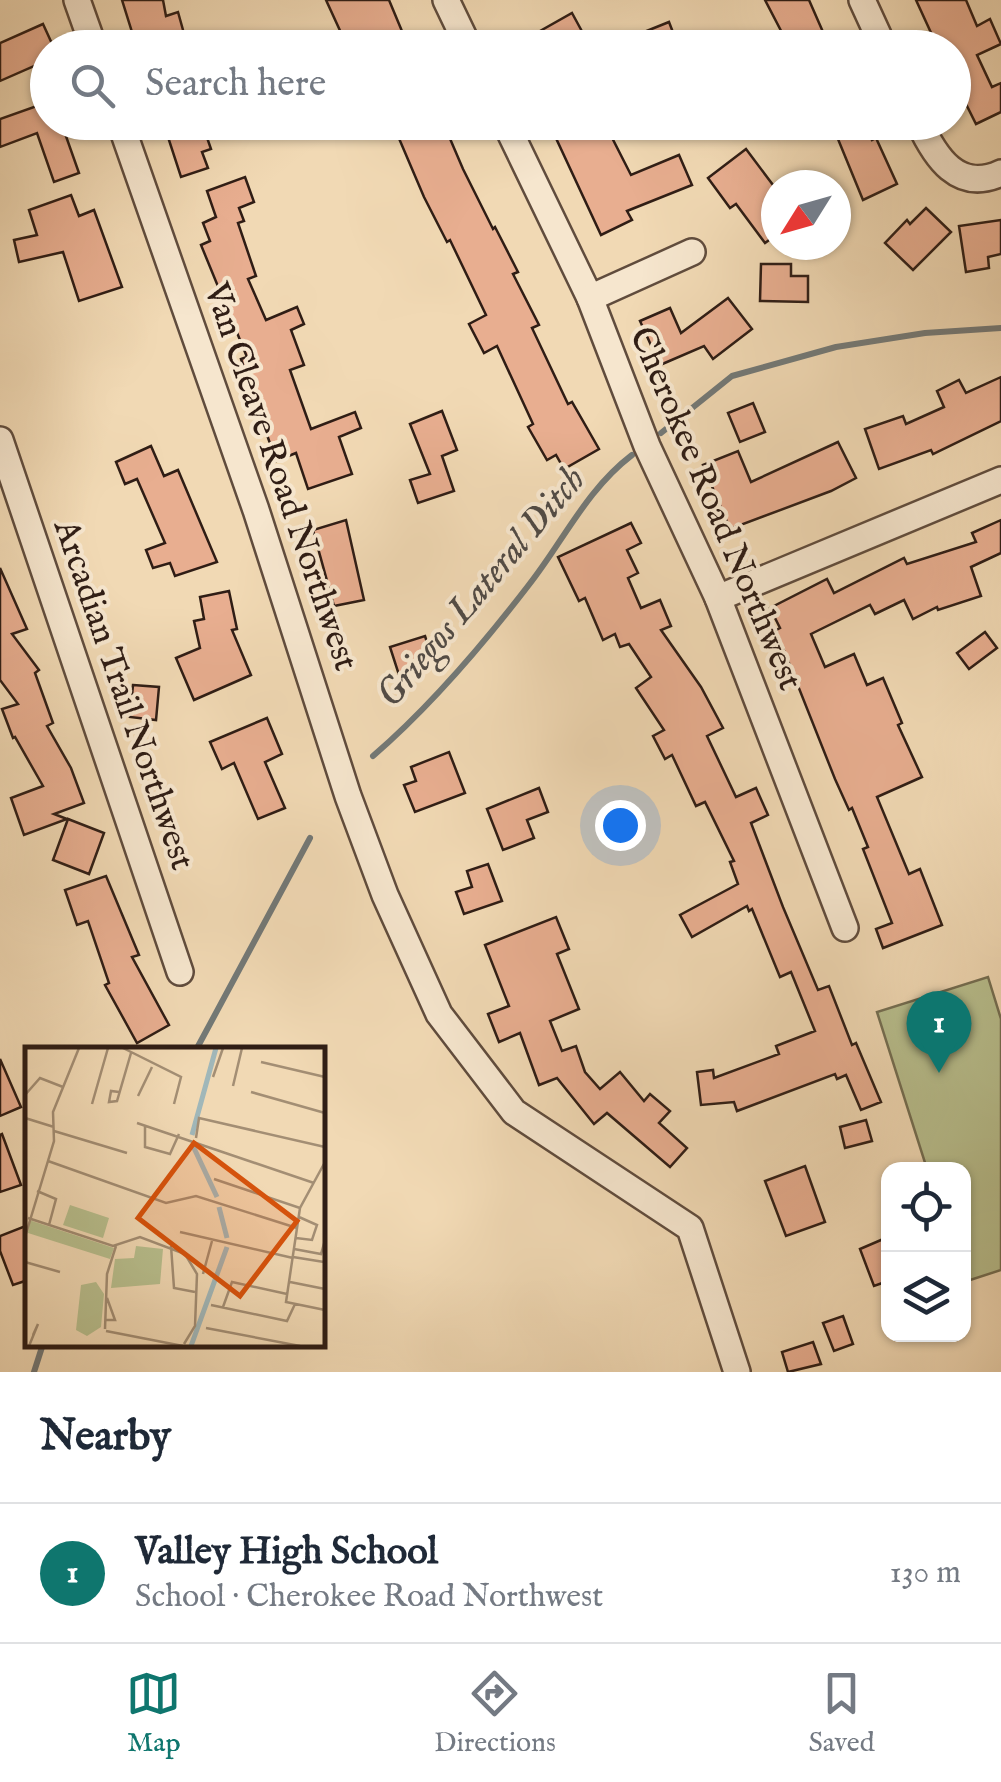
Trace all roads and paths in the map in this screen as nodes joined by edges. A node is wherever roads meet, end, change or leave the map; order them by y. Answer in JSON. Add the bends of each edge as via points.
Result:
{"nodes":[{"id":1,"x":77,"y":0,"type":"edge"},
{"id":2,"x":446,"y":0,"type":"edge"},
{"id":3,"x":862,"y":0,"type":"edge"},
{"id":4,"x":88,"y":30,"type":"edge"},
{"id":5,"x":460,"y":30,"type":"edge"},
{"id":6,"x":876,"y":30,"type":"edge"},
{"id":7,"x":126,"y":140,"type":"edge"},
{"id":8,"x":514,"y":140,"type":"edge"},
{"id":9,"x":929,"y":140,"type":"edge"},
{"id":10,"x":1001,"y":173,"type":"edge"},
{"id":11,"x":692,"y":252,"type":"dead end"},
{"id":12,"x":590,"y":298,"type":"junction"},
{"id":13,"x":0,"y":440,"type":"edge"},
{"id":14,"x":1001,"y":480,"type":"edge"},
{"id":15,"x":718,"y":598,"type":"junction"},
{"id":16,"x":845,"y":928,"type":"dead end"},
{"id":17,"x":180,"y":972,"type":"dead end"},
{"id":18,"x":737,"y":1372,"type":"edge"}],
"edges":[{"from":1,"to":4,"type":"street"},
{"from":2,"to":5,"type":"street"},
{"from":3,"to":6,"type":"street"},
{"from":7,"to":18,"type":"street","name":"Van Cleave Road Northwest","via":[[348,796],[439,1014],[514,1112],[690,1228]]},
{"from":8,"to":12,"type":"street","name":"Cherokee Road Northwest"},
{"from":9,"to":10,"type":"street","via":[[958,174],[974,180]]},
{"from":11,"to":12,"type":"street"},
{"from":12,"to":15,"type":"street","name":"Cherokee Road Northwest"},
{"from":13,"to":17,"type":"street","name":"Arcadian Trail Northwest"},
{"from":14,"to":15,"type":"street"},
{"from":15,"to":16,"type":"street","name":"Cherokee Road Northwest"}]}
